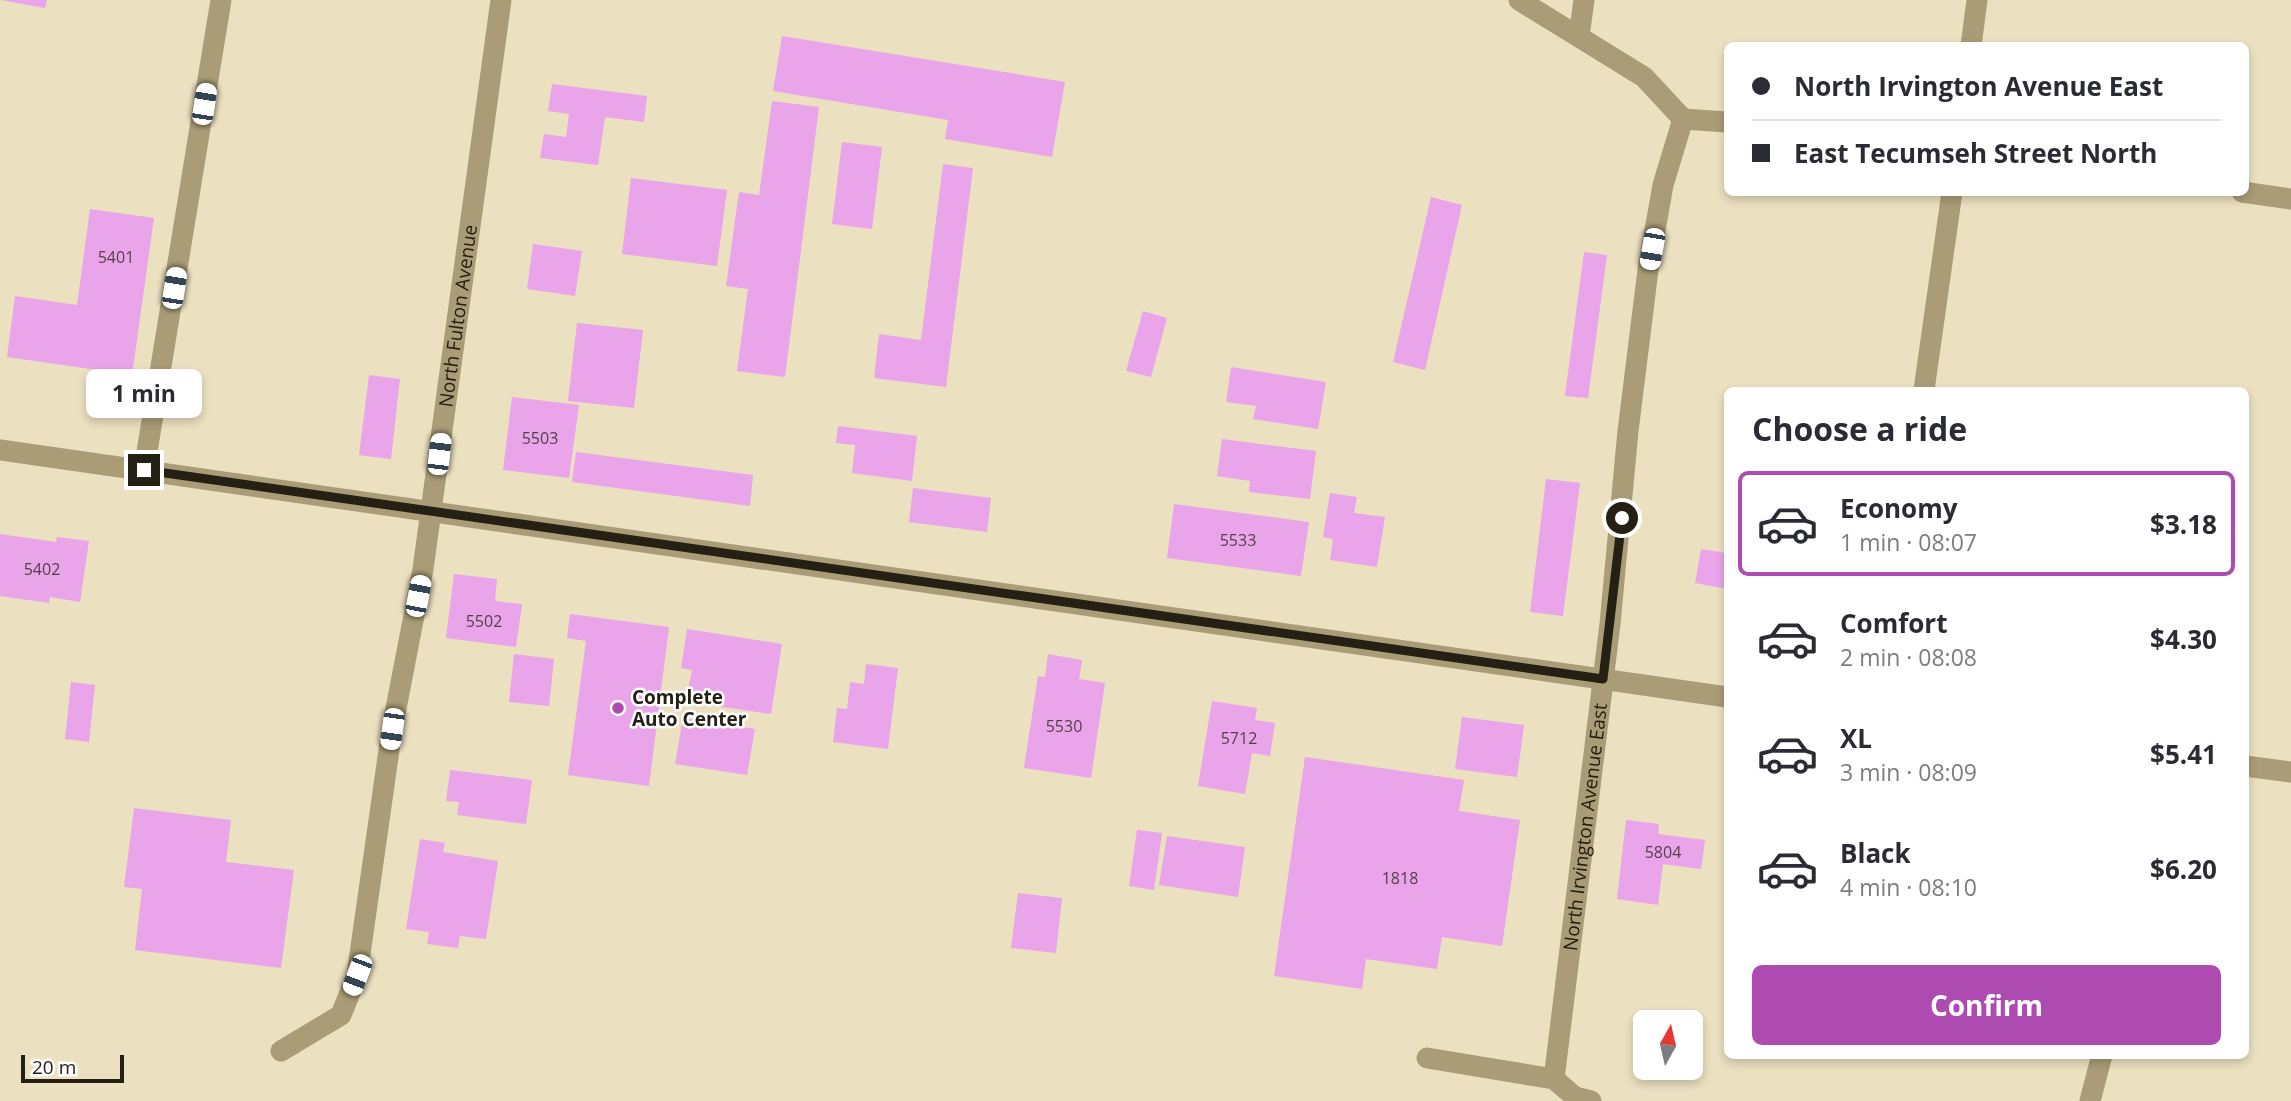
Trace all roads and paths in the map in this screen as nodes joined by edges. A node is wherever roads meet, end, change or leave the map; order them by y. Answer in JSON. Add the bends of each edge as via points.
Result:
{"nodes":[{"id":1,"x":221,"y":0,"type":"edge"},
{"id":2,"x":500,"y":0,"type":"edge"},
{"id":3,"x":1519,"y":0,"type":"edge"},
{"id":4,"x":1584,"y":0,"type":"edge"},
{"id":5,"x":1977,"y":0,"type":"edge"},
{"id":6,"x":1579,"y":36,"type":"junction"},
{"id":7,"x":1972,"y":42,"type":"edge"},
{"id":8,"x":1683,"y":119,"type":"junction"},
{"id":9,"x":1724,"y":122,"type":"edge"},
{"id":10,"x":2249,"y":193,"type":"edge"},
{"id":11,"x":1950,"y":196,"type":"edge"},
{"id":12,"x":2291,"y":200,"type":"edge"},
{"id":13,"x":1924,"y":387,"type":"edge"},
{"id":14,"x":0,"y":450,"type":"edge"},
{"id":15,"x":144,"y":470,"type":"junction"},
{"id":16,"x":431,"y":511,"type":"junction"},
{"id":17,"x":1603,"y":679,"type":"junction"},
{"id":18,"x":1724,"y":697,"type":"edge"},
{"id":19,"x":2249,"y":767,"type":"edge"},
{"id":20,"x":2291,"y":772,"type":"edge"},
{"id":21,"x":281,"y":1051,"type":"dead end"},
{"id":22,"x":1427,"y":1058,"type":"dead end"},
{"id":23,"x":2101,"y":1059,"type":"edge"},
{"id":24,"x":1554,"y":1079,"type":"junction"},
{"id":25,"x":1591,"y":1101,"type":"edge"},
{"id":26,"x":2090,"y":1101,"type":"edge"}],
"edges":[{"from":1,"to":15,"type":"street"},
{"from":2,"to":16,"type":"street","name":"North Fulton Avenue"},
{"from":3,"to":6,"type":"street"},
{"from":4,"to":6,"type":"street"},
{"from":5,"to":7,"type":"street"},
{"from":6,"to":8,"type":"street","via":[[1644,77]]},
{"from":8,"to":9,"type":"street"},
{"from":8,"to":17,"type":"street","name":"North Irvington Avenue East","via":[[1663,185],[1648,270]]},
{"from":10,"to":12,"type":"street"},
{"from":11,"to":13,"type":"street"},
{"from":14,"to":15,"type":"street"},
{"from":15,"to":16,"type":"street"},
{"from":16,"to":17,"type":"street"},
{"from":16,"to":21,"type":"street","name":"North Fulton Avenue","via":[[392,729],[357,975],[341,1015]]},
{"from":17,"to":18,"type":"street"},
{"from":17,"to":24,"type":"street","name":"North Irvington Avenue East"},
{"from":19,"to":20,"type":"street"},
{"from":22,"to":24,"type":"street"},
{"from":23,"to":26,"type":"street"},
{"from":24,"to":25,"type":"street","via":[[1575,1097]]}]}
